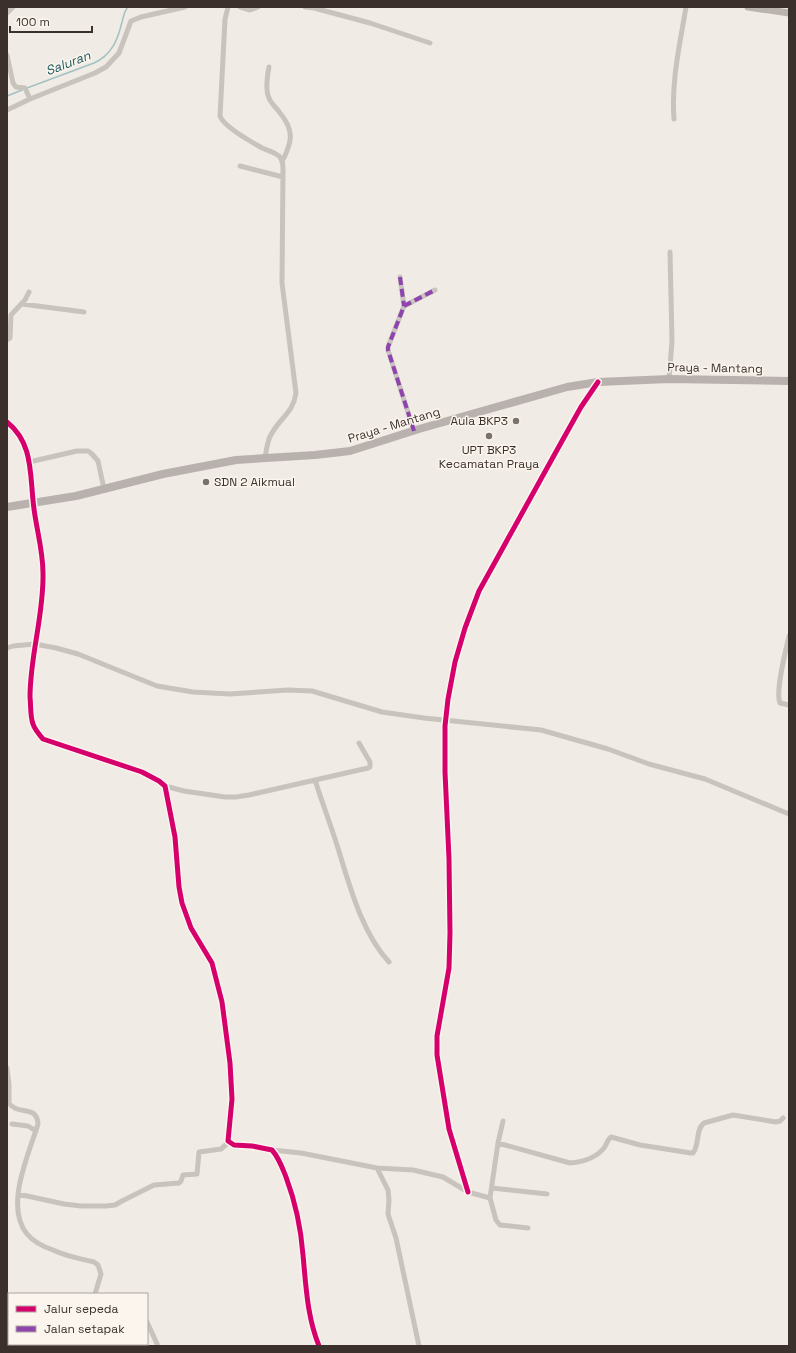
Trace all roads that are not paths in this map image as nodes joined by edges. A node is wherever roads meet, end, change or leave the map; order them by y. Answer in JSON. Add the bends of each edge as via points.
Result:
{"nodes":[{"id":1,"x":14,"y":7,"type":"edge"},
{"id":2,"x":185,"y":7,"type":"edge"},
{"id":3,"x":228,"y":7,"type":"edge"},
{"id":4,"x":240,"y":7,"type":"edge"},
{"id":5,"x":258,"y":7,"type":"edge"},
{"id":6,"x":305,"y":7,"type":"edge"},
{"id":7,"x":686,"y":7,"type":"edge"},
{"id":8,"x":748,"y":7,"type":"edge"},
{"id":9,"x":7,"y":12,"type":"edge"},
{"id":10,"x":789,"y":13,"type":"edge"},
{"id":11,"x":430,"y":43,"type":"dead end"},
{"id":12,"x":7,"y":54,"type":"edge"},
{"id":13,"x":269,"y":68,"type":"dead end"},
{"id":14,"x":29,"y":97,"type":"junction"},
{"id":15,"x":7,"y":110,"type":"edge"},
{"id":16,"x":674,"y":119,"type":"dead end"},
{"id":17,"x":282,"y":162,"type":"junction"},
{"id":18,"x":240,"y":166,"type":"dead end"},
{"id":19,"x":283,"y":177,"type":"junction"},
{"id":20,"x":670,"y":252,"type":"dead end"},
{"id":21,"x":400,"y":277,"type":"dead end"},
{"id":22,"x":435,"y":290,"type":"dead end"},
{"id":23,"x":29,"y":292,"type":"dead end"},
{"id":24,"x":22,"y":304,"type":"junction"},
{"id":25,"x":404,"y":306,"type":"junction"},
{"id":26,"x":84,"y":312,"type":"dead end"},
{"id":27,"x":7,"y":340,"type":"edge"},
{"id":28,"x":669,"y":379,"type":"junction"},
{"id":29,"x":789,"y":381,"type":"edge"},
{"id":30,"x":598,"y":382,"type":"junction"},
{"id":31,"x":7,"y":422,"type":"edge"},
{"id":32,"x":414,"y":431,"type":"junction"},
{"id":33,"x":265,"y":457,"type":"junction"},
{"id":34,"x":29,"y":462,"type":"junction"},
{"id":35,"x":104,"y":489,"type":"junction"},
{"id":36,"x":33,"y":502,"type":"junction"},
{"id":37,"x":7,"y":507,"type":"edge"},
{"id":38,"x":789,"y":636,"type":"edge"},
{"id":39,"x":35,"y":644,"type":"junction"},
{"id":40,"x":7,"y":648,"type":"edge"},
{"id":41,"x":789,"y":706,"type":"edge"},
{"id":42,"x":446,"y":720,"type":"junction"},
{"id":43,"x":359,"y":743,"type":"dead end"},
{"id":44,"x":314,"y":780,"type":"junction"},
{"id":45,"x":165,"y":786,"type":"junction"},
{"id":46,"x":789,"y":814,"type":"edge"},
{"id":47,"x":389,"y":962,"type":"dead end"},
{"id":48,"x":7,"y":1068,"type":"edge"},
{"id":49,"x":783,"y":1118,"type":"dead end"},
{"id":50,"x":503,"y":1121,"type":"dead end"},
{"id":51,"x":12,"y":1124,"type":"dead end"},
{"id":52,"x":36,"y":1131,"type":"junction"},
{"id":53,"x":229,"y":1142,"type":"junction"},
{"id":54,"x":498,"y":1143,"type":"junction"},
{"id":55,"x":272,"y":1150,"type":"junction"},
{"id":56,"x":377,"y":1168,"type":"junction"},
{"id":57,"x":492,"y":1188,"type":"junction"},
{"id":58,"x":468,"y":1192,"type":"junction"},
{"id":59,"x":18,"y":1194,"type":"junction"},
{"id":60,"x":547,"y":1194,"type":"dead end"},
{"id":61,"x":490,"y":1198,"type":"junction"},
{"id":62,"x":528,"y":1228,"type":"dead end"},
{"id":63,"x":95,"y":1293,"type":"edge"},
{"id":64,"x":148,"y":1324,"type":"edge"},
{"id":65,"x":158,"y":1346,"type":"edge"},
{"id":66,"x":319,"y":1346,"type":"edge"},
{"id":67,"x":419,"y":1346,"type":"edge"}],
"edges":[{"from":1,"to":9,"type":"street"},
{"from":2,"to":14,"type":"street","via":[[131,21],[119,53],[106,67]]},
{"from":3,"to":17,"type":"street","via":[[225,19],[220,116],[228,126],[280,157]]},
{"from":4,"to":5,"type":"street","via":[[250,10]]},
{"from":6,"to":11,"type":"street","via":[[370,23]]},
{"from":7,"to":16,"type":"street","via":[[675,70],[672,101]]},
{"from":8,"to":10,"type":"street"},
{"from":12,"to":14,"type":"street","via":[[13,83],[16,87],[25,88]]},
{"from":13,"to":17,"type":"street","via":[[269,98],[287,124],[291,135]]},
{"from":14,"to":15,"type":"street"},
{"from":17,"to":19,"type":"street"},
{"from":18,"to":19,"type":"street"},
{"from":19,"to":33,"type":"street","via":[[282,283],[296,393],[291,409],[271,433]]},
{"from":20,"to":28,"type":"street","via":[[672,341]]},
{"from":21,"to":25,"type":"street"},
{"from":22,"to":25,"type":"street"},
{"from":23,"to":24,"type":"street"},
{"from":24,"to":26,"type":"street"},
{"from":24,"to":27,"type":"street","via":[[11,315],[10,338]]},
{"from":25,"to":32,"type":"street","via":[[388,350]]},
{"from":28,"to":29,"type":"main road","name":"Praya - Mantang"},
{"from":28,"to":30,"type":"main road","name":"Praya - Mantang"},
{"from":30,"to":32,"type":"main road","name":"Praya - Mantang","via":[[566,387]]},
{"from":30,"to":42,"type":"street","via":[[479,591],[455,662]]},
{"from":31,"to":34,"type":"street","via":[[22,439],[28,451]]},
{"from":32,"to":33,"type":"main road","name":"Praya - Mantang","via":[[350,451]]},
{"from":33,"to":35,"type":"main road","name":"Praya - Mantang","via":[[163,474]]},
{"from":34,"to":35,"type":"street","via":[[77,451],[88,451],[98,461]]},
{"from":34,"to":36,"type":"street"},
{"from":35,"to":36,"type":"main road","name":"Praya - Mantang"},
{"from":36,"to":37,"type":"main road","name":"Praya - Mantang"},
{"from":36,"to":39,"type":"street","via":[[42,551],[43,573]]},
{"from":38,"to":41,"type":"street","via":[[778,699],[780,703]]},
{"from":39,"to":40,"type":"street"},
{"from":39,"to":42,"type":"street","via":[[78,654],[157,686],[200,693],[230,694],[312,691],[382,712]]},
{"from":39,"to":45,"type":"street","via":[[31,674],[31,715],[36,732],[43,739],[142,772]]},
{"from":42,"to":46,"type":"street","via":[[541,730],[711,781]]},
{"from":42,"to":58,"type":"street","via":[[450,933],[449,968],[437,1036],[437,1055],[449,1130]]},
{"from":43,"to":44,"type":"street","via":[[370,762],[368,768]]},
{"from":44,"to":45,"type":"street","via":[[236,797],[184,792]]},
{"from":44,"to":47,"type":"street","via":[[352,892],[372,938]]},
{"from":45,"to":53,"type":"street","via":[[175,837],[182,902],[191,928],[212,964],[222,1002],[232,1092]]},
{"from":48,"to":52,"type":"street","via":[[9,1103],[15,1108],[35,1114],[38,1121]]},
{"from":49,"to":54,"type":"street","via":[[776,1122],[731,1115],[704,1123],[694,1153],[640,1145],[611,1137],[598,1154],[580,1162],[570,1163]]},
{"from":50,"to":54,"type":"street"},
{"from":51,"to":52,"type":"street","via":[[28,1126]]},
{"from":52,"to":59,"type":"street"},
{"from":53,"to":55,"type":"street","via":[[234,1145]]},
{"from":53,"to":59,"type":"street","via":[[221,1149],[199,1152],[197,1174],[183,1175],[179,1183],[154,1185],[115,1205],[81,1206]]},
{"from":54,"to":57,"type":"street"},
{"from":55,"to":56,"type":"street"},
{"from":55,"to":66,"type":"street","via":[[280,1161],[294,1201],[307,1297]]},
{"from":56,"to":58,"type":"street","via":[[413,1170],[443,1177]]},
{"from":56,"to":67,"type":"street","via":[[388,1190],[388,1214],[396,1238]]},
{"from":57,"to":60,"type":"street"},
{"from":57,"to":61,"type":"street"},
{"from":58,"to":61,"type":"street"},
{"from":59,"to":63,"type":"street","via":[[21,1225],[27,1235],[53,1251],[98,1265],[101,1274]]},
{"from":61,"to":62,"type":"street","via":[[498,1223],[503,1226]]},
{"from":64,"to":65,"type":"street"}]}
